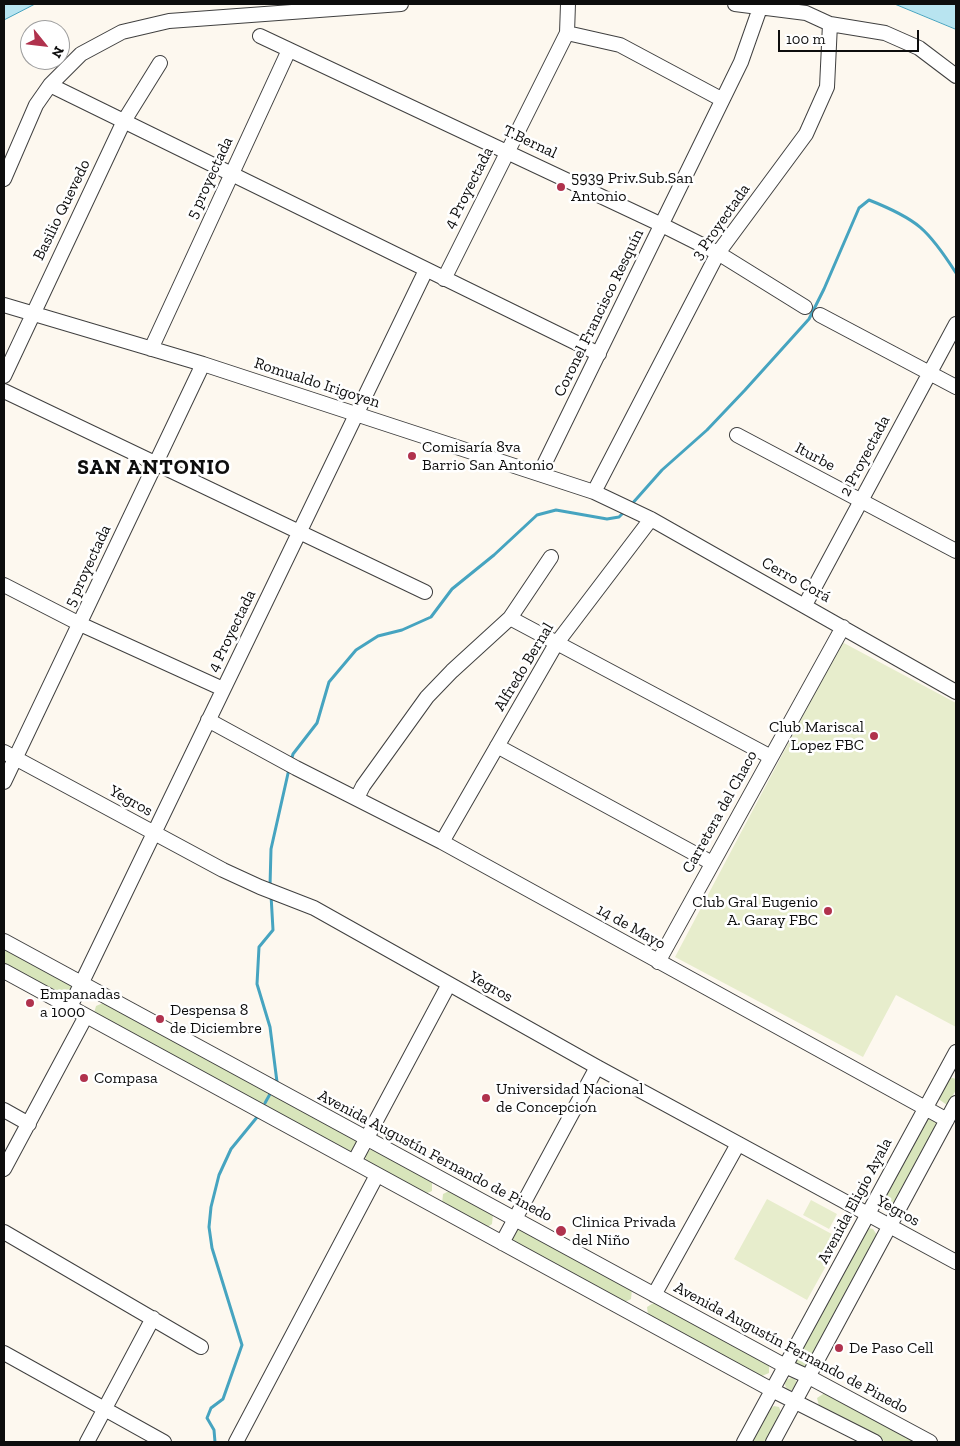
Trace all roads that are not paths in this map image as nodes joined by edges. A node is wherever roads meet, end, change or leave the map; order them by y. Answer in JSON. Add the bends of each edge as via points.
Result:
{"nodes":[{"id":1,"x":401,"y":4,"type":"edge"},
{"id":2,"x":568,"y":4,"type":"edge"},
{"id":3,"x":735,"y":4,"type":"edge"},
{"id":4,"x":759,"y":6,"type":"edge"},
{"id":5,"x":830,"y":24,"type":"junction"},
{"id":6,"x":567,"y":33,"type":"junction"},
{"id":7,"x":260,"y":36,"type":"dead end"},
{"id":8,"x":289,"y":50,"type":"junction"},
{"id":9,"x":160,"y":62,"type":"dead end"},
{"id":10,"x":956,"y":76,"type":"edge"},
{"id":11,"x":50,"y":84,"type":"junction"},
{"id":12,"x":721,"y":98,"type":"junction"},
{"id":13,"x":124,"y":122,"type":"junction"},
{"id":14,"x":508,"y":151,"type":"junction"},
{"id":15,"x":231,"y":175,"type":"junction"},
{"id":16,"x":4,"y":179,"type":"edge"},
{"id":17,"x":662,"y":225,"type":"junction"},
{"id":18,"x":718,"y":253,"type":"junction"},
{"id":19,"x":426,"y":270,"type":"junction"},
{"id":20,"x":444,"y":279,"type":"junction"},
{"id":21,"x":4,"y":305,"type":"edge"},
{"id":22,"x":804,"y":307,"type":"dead end"},
{"id":23,"x":32,"y":314,"type":"junction"},
{"id":24,"x":820,"y":315,"type":"dead end"},
{"id":25,"x":956,"y":324,"type":"edge"},
{"id":26,"x":150,"y":349,"type":"junction"},
{"id":27,"x":599,"y":354,"type":"junction"},
{"id":28,"x":202,"y":364,"type":"junction"},
{"id":29,"x":930,"y":372,"type":"junction"},
{"id":30,"x":4,"y":376,"type":"edge"},
{"id":31,"x":956,"y":387,"type":"edge"},
{"id":32,"x":4,"y":391,"type":"edge"},
{"id":33,"x":356,"y":415,"type":"junction"},
{"id":34,"x":737,"y":435,"type":"dead end"},
{"id":35,"x":156,"y":463,"type":"junction"},
{"id":36,"x":540,"y":473,"type":"junction"},
{"id":37,"x":594,"y":492,"type":"junction"},
{"id":38,"x":861,"y":501,"type":"junction"},
{"id":39,"x":616,"y":503,"type":"joint"},
{"id":40,"x":651,"y":519,"type":"junction"},
{"id":41,"x":298,"y":533,"type":"junction"},
{"id":42,"x":956,"y":551,"type":"edge"},
{"id":43,"x":551,"y":557,"type":"dead end"},
{"id":44,"x":4,"y":585,"type":"edge"},
{"id":45,"x":425,"y":592,"type":"dead end"},
{"id":46,"x":806,"y":605,"type":"junction"},
{"id":47,"x":510,"y":618,"type":"junction"},
{"id":48,"x":80,"y":624,"type":"junction"},
{"id":49,"x":843,"y":627,"type":"junction"},
{"id":50,"x":556,"y":644,"type":"junction"},
{"id":51,"x":223,"y":689,"type":"junction"},
{"id":52,"x":955,"y":689,"type":"edge"},
{"id":53,"x":208,"y":720,"type":"junction"},
{"id":54,"x":497,"y":746,"type":"junction"},
{"id":55,"x":10,"y":755,"type":"edge"},
{"id":56,"x":771,"y":757,"type":"junction"},
{"id":57,"x":4,"y":782,"type":"edge"},
{"id":58,"x":357,"y":798,"type":"junction"},
{"id":59,"x":154,"y":833,"type":"junction"},
{"id":60,"x":442,"y":842,"type":"junction"},
{"id":61,"x":712,"y":863,"type":"junction"},
{"id":62,"x":4,"y":942,"type":"edge"},
{"id":63,"x":658,"y":962,"type":"junction"},
{"id":64,"x":4,"y":971,"type":"edge"},
{"id":65,"x":80,"y":983,"type":"junction"},
{"id":66,"x":449,"y":984,"type":"junction"},
{"id":67,"x":70,"y":1007,"type":"junction"},
{"id":68,"x":86,"y":1016,"type":"junction"},
{"id":69,"x":956,"y":1052,"type":"edge"},
{"id":70,"x":597,"y":1067,"type":"junction"},
{"id":71,"x":953,"y":1067,"type":"edge"},
{"id":72,"x":956,"y":1103,"type":"edge"},
{"id":73,"x":925,"y":1108,"type":"junction"},
{"id":74,"x":4,"y":1110,"type":"edge"},
{"id":75,"x":947,"y":1120,"type":"junction"},
{"id":76,"x":29,"y":1124,"type":"junction"},
{"id":77,"x":368,"y":1139,"type":"junction"},
{"id":78,"x":738,"y":1144,"type":"junction"},
{"id":79,"x":354,"y":1162,"type":"junction"},
{"id":80,"x":4,"y":1169,"type":"edge"},
{"id":81,"x":377,"y":1175,"type":"junction"},
{"id":82,"x":867,"y":1213,"type":"junction"},
{"id":83,"x":515,"y":1219,"type":"junction"},
{"id":84,"x":890,"y":1226,"type":"junction"},
{"id":85,"x":4,"y":1232,"type":"edge"},
{"id":86,"x":502,"y":1243,"type":"junction"},
{"id":87,"x":956,"y":1262,"type":"edge"},
{"id":88,"x":654,"y":1295,"type":"junction"},
{"id":89,"x":153,"y":1318,"type":"junction"},
{"id":90,"x":201,"y":1347,"type":"dead end"},
{"id":91,"x":4,"y":1353,"type":"edge"},
{"id":92,"x":787,"y":1367,"type":"junction"},
{"id":93,"x":809,"y":1377,"type":"junction"},
{"id":94,"x":772,"y":1390,"type":"junction"},
{"id":95,"x":796,"y":1401,"type":"junction"},
{"id":96,"x":105,"y":1409,"type":"junction"},
{"id":97,"x":87,"y":1442,"type":"edge"},
{"id":98,"x":164,"y":1442,"type":"edge"},
{"id":99,"x":236,"y":1442,"type":"edge"},
{"id":100,"x":744,"y":1442,"type":"edge"},
{"id":101,"x":773,"y":1442,"type":"edge"},
{"id":102,"x":875,"y":1442,"type":"edge"},
{"id":103,"x":930,"y":1442,"type":"edge"}],
"edges":[{"from":1,"to":11,"type":"street","via":[[144,25],[100,42],[81,54]]},
{"from":2,"to":6,"type":"street"},
{"from":3,"to":4,"type":"street"},
{"from":4,"to":5,"type":"street","via":[[806,13]]},
{"from":4,"to":12,"type":"street","name":"Coronel Francisco Resquín","via":[[741,62]]},
{"from":5,"to":10,"type":"street","via":[[886,33],[919,48]]},
{"from":5,"to":18,"type":"street","name":"3 Proyectada","via":[[827,87],[806,134]]},
{"from":6,"to":12,"type":"street","via":[[620,45]]},
{"from":6,"to":14,"type":"street","name":"4 Proyectada"},
{"from":7,"to":8,"type":"street","name":"T.Bernal"},
{"from":8,"to":14,"type":"street","name":"T.Bernal"},
{"from":8,"to":15,"type":"street","name":"5 proyectada"},
{"from":9,"to":13,"type":"street","name":"Basilio Quevedo"},
{"from":11,"to":13,"type":"street"},
{"from":11,"to":16,"type":"street","via":[[36,105]]},
{"from":12,"to":17,"type":"street","name":"Coronel Francisco Resquín"},
{"from":13,"to":15,"type":"street"},
{"from":13,"to":23,"type":"street","name":"Basilio Quevedo"},
{"from":14,"to":17,"type":"street","name":"T.Bernal"},
{"from":14,"to":20,"type":"street","name":"4 Proyectada"},
{"from":15,"to":19,"type":"street"},
{"from":15,"to":26,"type":"street","name":"5 proyectada"},
{"from":17,"to":18,"type":"street","name":"T.Bernal"},
{"from":17,"to":27,"type":"street","name":"Coronel Francisco Resquín"},
{"from":18,"to":22,"type":"street","name":"T.Bernal"},
{"from":18,"to":37,"type":"street","name":"3 Proyectada"},
{"from":19,"to":20,"type":"street"},
{"from":19,"to":33,"type":"street","name":"4 Proyectada"},
{"from":20,"to":27,"type":"street"},
{"from":21,"to":23,"type":"street","name":"Romualdo Irigoyen"},
{"from":23,"to":26,"type":"street","name":"Romualdo Irigoyen"},
{"from":23,"to":30,"type":"street","name":"Basilio Quevedo"},
{"from":24,"to":29,"type":"street"},
{"from":25,"to":29,"type":"street","name":"2 Proyectada"},
{"from":26,"to":28,"type":"street","name":"Romualdo Irigoyen"},
{"from":27,"to":36,"type":"street","name":"Coronel Francisco Resquín"},
{"from":28,"to":33,"type":"street","name":"Romualdo Irigoyen"},
{"from":28,"to":35,"type":"street","name":"5 proyectada"},
{"from":29,"to":31,"type":"street"},
{"from":29,"to":38,"type":"street","name":"2 Proyectada"},
{"from":32,"to":35,"type":"street"},
{"from":33,"to":36,"type":"street","name":"Romualdo Irigoyen"},
{"from":33,"to":41,"type":"street","name":"4 Proyectada"},
{"from":34,"to":38,"type":"street","name":"Iturbe"},
{"from":35,"to":41,"type":"street"},
{"from":35,"to":48,"type":"street","name":"5 proyectada"},
{"from":36,"to":37,"type":"street","name":"Romualdo Irigoyen"},
{"from":37,"to":39,"type":"street","name":"Romualdo Irigoyen"},
{"from":38,"to":42,"type":"street","name":"Iturbe"},
{"from":38,"to":46,"type":"street","name":"2 Proyectada"},
{"from":39,"to":40,"type":"street","name":"Cerro Corá"},
{"from":40,"to":46,"type":"street","name":"Cerro Corá"},
{"from":40,"to":50,"type":"street","name":"Alfredo Bernal"},
{"from":41,"to":45,"type":"street"},
{"from":41,"to":51,"type":"street","name":"4 Proyectada"},
{"from":43,"to":47,"type":"street"},
{"from":44,"to":48,"type":"street"},
{"from":46,"to":49,"type":"street","name":"Cerro Corá"},
{"from":47,"to":50,"type":"street"},
{"from":47,"to":58,"type":"street","via":[[427,698]]},
{"from":48,"to":51,"type":"street"},
{"from":48,"to":55,"type":"street","name":"5 proyectada"},
{"from":49,"to":52,"type":"street","name":"Cerro Corá"},
{"from":49,"to":56,"type":"street","name":"Carretera del Chaco"},
{"from":50,"to":54,"type":"street","name":"Alfredo Bernal"},
{"from":50,"to":56,"type":"street"},
{"from":51,"to":53,"type":"street","name":"4 Proyectada"},
{"from":53,"to":58,"type":"street","name":"14 de Mayo"},
{"from":53,"to":59,"type":"street","name":"4 Proyectada"},
{"from":54,"to":60,"type":"street","name":"Alfredo Bernal"},
{"from":54,"to":61,"type":"street"},
{"from":55,"to":57,"type":"street","name":"5 proyectada"},
{"from":55,"to":59,"type":"street","name":"Yegros"},
{"from":56,"to":61,"type":"street","name":"Carretera del Chaco"},
{"from":58,"to":60,"type":"street","name":"14 de Mayo"},
{"from":59,"to":65,"type":"street","name":"4 Proyectada"},
{"from":59,"to":66,"type":"street","name":"Yegros","via":[[270,891],[314,908]]},
{"from":60,"to":63,"type":"street","name":"14 de Mayo"},
{"from":61,"to":63,"type":"street","name":"Carretera del Chaco"},
{"from":62,"to":65,"type":"street","name":"Avenida Augustín Fernando de Pinedo"},
{"from":63,"to":73,"type":"street","name":"14 de Mayo"},
{"from":64,"to":67,"type":"street"},
{"from":65,"to":67,"type":"street","name":"4 Proyectada"},
{"from":65,"to":77,"type":"street","name":"Avenida Augustín Fernando de Pinedo"},
{"from":66,"to":70,"type":"street","name":"Yegros"},
{"from":66,"to":77,"type":"street"},
{"from":67,"to":68,"type":"street"},
{"from":68,"to":76,"type":"street"},
{"from":68,"to":79,"type":"street"},
{"from":69,"to":71,"type":"street","name":"Avenida Eligio Ayala"},
{"from":70,"to":78,"type":"street","name":"Yegros"},
{"from":70,"to":83,"type":"street"},
{"from":71,"to":73,"type":"street","name":"Avenida Eligio Ayala"},
{"from":72,"to":75,"type":"street"},
{"from":73,"to":75,"type":"street","name":"14 de Mayo"},
{"from":73,"to":82,"type":"street","name":"Avenida Eligio Ayala"},
{"from":74,"to":76,"type":"street"},
{"from":75,"to":84,"type":"street"},
{"from":76,"to":80,"type":"street"},
{"from":77,"to":79,"type":"street"},
{"from":77,"to":83,"type":"street","name":"Avenida Augustín Fernando de Pinedo"},
{"from":78,"to":82,"type":"street","name":"Yegros"},
{"from":78,"to":88,"type":"street"},
{"from":79,"to":81,"type":"street"},
{"from":81,"to":86,"type":"street"},
{"from":81,"to":99,"type":"street"},
{"from":82,"to":84,"type":"street","name":"Yegros"},
{"from":82,"to":92,"type":"street","name":"Avenida Eligio Ayala"},
{"from":83,"to":86,"type":"street"},
{"from":83,"to":88,"type":"street","name":"Avenida Augustín Fernando de Pinedo"},
{"from":84,"to":87,"type":"street","name":"Yegros"},
{"from":84,"to":93,"type":"street"},
{"from":85,"to":89,"type":"street"},
{"from":86,"to":94,"type":"street"},
{"from":88,"to":92,"type":"street","name":"Avenida Augustín Fernando de Pinedo"},
{"from":89,"to":90,"type":"street"},
{"from":89,"to":96,"type":"street"},
{"from":91,"to":96,"type":"street"},
{"from":92,"to":93,"type":"street","name":"Avenida Augustín Fernando de Pinedo"},
{"from":92,"to":94,"type":"street","name":"Avenida Eligio Ayala"},
{"from":93,"to":95,"type":"street"},
{"from":93,"to":103,"type":"street","name":"Avenida Augustín Fernando de Pinedo"},
{"from":94,"to":95,"type":"street"},
{"from":94,"to":100,"type":"street","name":"Avenida Eligio Ayala"},
{"from":95,"to":101,"type":"street"},
{"from":95,"to":102,"type":"street"},
{"from":96,"to":97,"type":"street"},
{"from":96,"to":98,"type":"street"}]}
